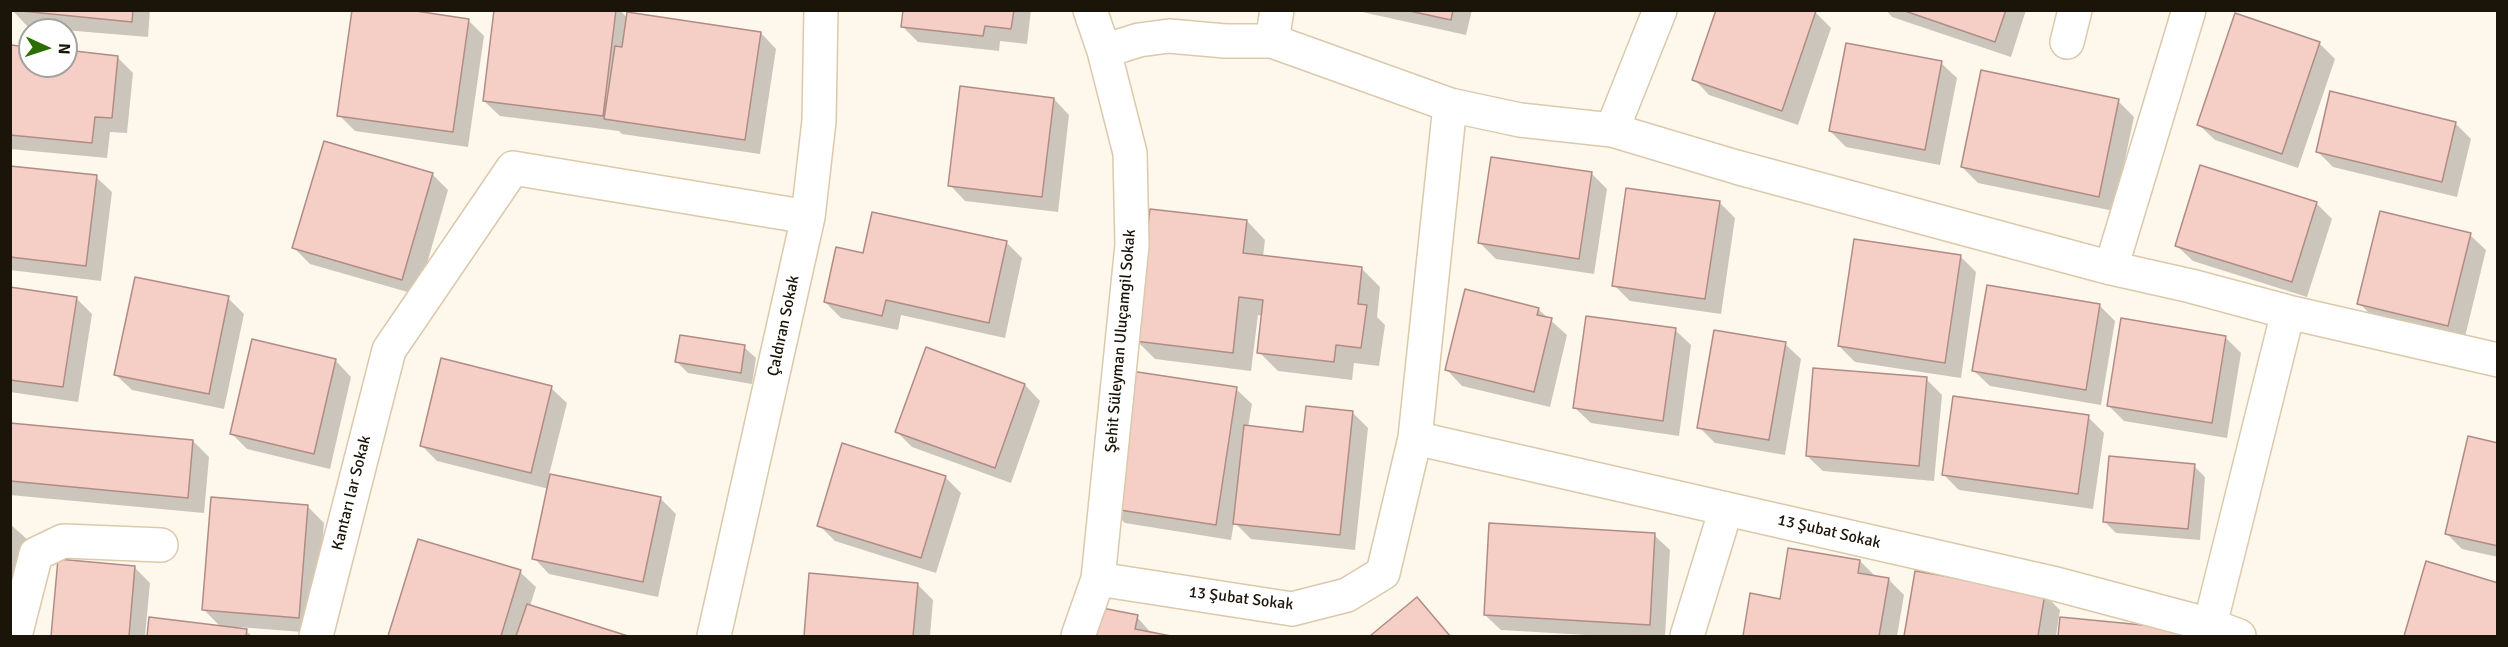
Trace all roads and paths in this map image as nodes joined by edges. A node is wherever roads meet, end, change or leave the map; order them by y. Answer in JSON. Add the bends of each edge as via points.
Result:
{"nodes":[{"id":1,"x":821,"y":10,"type":"edge"},
{"id":2,"x":1090,"y":10,"type":"edge"},
{"id":3,"x":1660,"y":10,"type":"edge"},
{"id":4,"x":2075,"y":10,"type":"edge"},
{"id":5,"x":2189,"y":10,"type":"edge"},
{"id":6,"x":1275,"y":26,"type":"edge"},
{"id":7,"x":2067,"y":42,"type":"dead end"},
{"id":8,"x":1104,"y":51,"type":"junction"},
{"id":9,"x":1450,"y":105,"type":"junction"},
{"id":10,"x":1612,"y":130,"type":"junction"},
{"id":11,"x":808,"y":217,"type":"junction"},
{"id":12,"x":2110,"y":268,"type":"junction"},
{"id":13,"x":2288,"y":312,"type":"junction"},
{"id":14,"x":2498,"y":360,"type":"edge"},
{"id":15,"x":1415,"y":438,"type":"junction"},
{"id":16,"x":1726,"y":509,"type":"junction"},
{"id":17,"x":161,"y":545,"type":"dead end"},
{"id":18,"x":1098,"y":579,"type":"junction"},
{"id":19,"x":2224,"y":631,"type":"edge"},
{"id":20,"x":15,"y":636,"type":"edge"},
{"id":21,"x":316,"y":636,"type":"edge"},
{"id":22,"x":714,"y":636,"type":"edge"},
{"id":23,"x":1078,"y":636,"type":"edge"},
{"id":24,"x":1687,"y":636,"type":"edge"}],
"edges":[{"from":1,"to":11,"type":"street","name":"Çaldıran Sokak","via":[[819,121]]},
{"from":2,"to":8,"type":"street","name":"Şehit Süleyman Uluçamgil Sokak"},
{"from":3,"to":10,"type":"street"},
{"from":4,"to":7,"type":"street"},
{"from":5,"to":12,"type":"street"},
{"from":6,"to":8,"type":"street","via":[[1225,41],[1169,36]]},
{"from":6,"to":9,"type":"street"},
{"from":8,"to":18,"type":"street","name":"Şehit Süleyman Uluçamgil Sokak","via":[[1130,153],[1132,244]]},
{"from":9,"to":10,"type":"street","via":[[1520,120]]},
{"from":9,"to":15,"type":"street","name":"13 Şubat Sokak"},
{"from":10,"to":12,"type":"street"},
{"from":11,"to":21,"type":"street","name":"Kantarı lar Sokak","via":[[513,168],[389,350]]},
{"from":11,"to":22,"type":"street","name":"Çaldıran Sokak"},
{"from":12,"to":13,"type":"street"},
{"from":13,"to":14,"type":"street"},
{"from":13,"to":19,"type":"street"},
{"from":15,"to":16,"type":"street","name":"13 Şubat Sokak"},
{"from":15,"to":18,"type":"street","name":"13 Şubat Sokak","via":[[1383,573],[1347,595],[1292,609]]},
{"from":16,"to":19,"type":"street","name":"13 Şubat Sokak","via":[[2052,583]]},
{"from":16,"to":24,"type":"street"},
{"from":17,"to":20,"type":"street","via":[[63,541],[36,554]]},
{"from":18,"to":23,"type":"street","name":"Şehit Süleyman Uluçamgil Sokak"}]}
